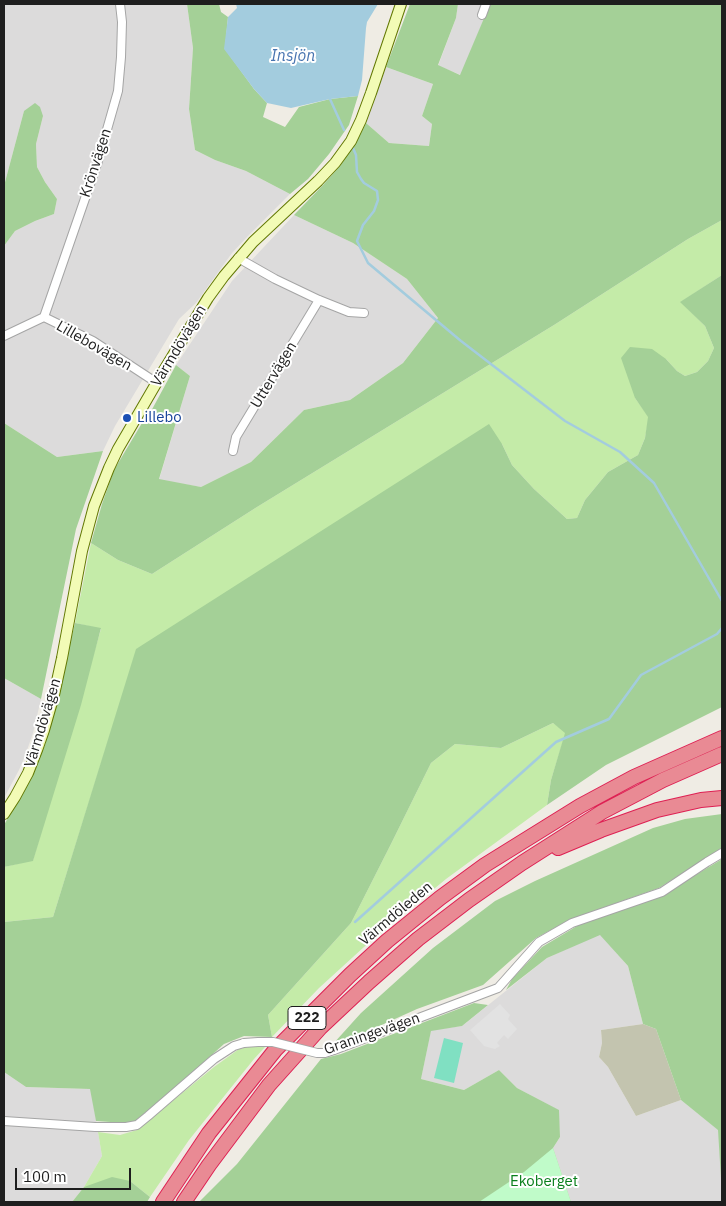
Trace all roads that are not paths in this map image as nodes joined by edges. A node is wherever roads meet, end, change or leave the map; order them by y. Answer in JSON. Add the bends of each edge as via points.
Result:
{"nodes":[{"id":1,"x":120,"y":4,"type":"edge"},
{"id":2,"x":401,"y":4,"type":"edge"},
{"id":3,"x":486,"y":4,"type":"edge"},
{"id":4,"x":482,"y":15,"type":"dead end"},
{"id":5,"x":238,"y":258,"type":"junction"},
{"id":6,"x":319,"y":300,"type":"junction"},
{"id":7,"x":364,"y":313,"type":"dead end"},
{"id":8,"x":44,"y":317,"type":"junction"},
{"id":9,"x":4,"y":336,"type":"edge"},
{"id":10,"x":157,"y":383,"type":"junction"},
{"id":11,"x":234,"y":451,"type":"dead end"},
{"id":12,"x":722,"y":738,"type":"edge"},
{"id":13,"x":722,"y":754,"type":"edge"},
{"id":14,"x":722,"y":798,"type":"edge"},
{"id":15,"x":4,"y":814,"type":"edge"},
{"id":16,"x":722,"y":853,"type":"edge"},
{"id":17,"x":522,"y":862,"type":"junction"},
{"id":18,"x":4,"y":1120,"type":"edge"},
{"id":19,"x":162,"y":1202,"type":"edge"},
{"id":20,"x":184,"y":1202,"type":"edge"}],
"edges":[{"from":1,"to":8,"type":"street","name":"Krönvägen","via":[[118,91],[98,161]]},
{"from":2,"to":5,"type":"main road","name":"Värmdövägen","via":[[351,141],[318,181]]},
{"from":3,"to":4,"type":"street"},
{"from":5,"to":6,"type":"street"},
{"from":5,"to":10,"type":"main road","name":"Värmdövägen","via":[[208,298]]},
{"from":6,"to":7,"type":"street","via":[[349,312]]},
{"from":6,"to":11,"type":"street","name":"Uttervägen","via":[[236,437]]},
{"from":8,"to":9,"type":"street","name":"Lillebovägen"},
{"from":8,"to":10,"type":"street","name":"Lillebovägen","via":[[93,342]]},
{"from":10,"to":15,"type":"main road","name":"Värmdövägen","via":[[100,487],[82,551],[54,695],[28,773]]},
{"from":12,"to":19,"type":"highway","name":"Värmdöleden","number":"222","via":[[626,781],[580,806],[485,865],[387,941],[276,1048],[209,1133]]},
{"from":13,"to":17,"type":"highway","number":"222","via":[[602,812]]},
{"from":14,"to":17,"type":"highway","via":[[657,810]]},
{"from":16,"to":18,"type":"street","name":"Graningevägen","bridge":true,"via":[[662,892],[572,923],[539,942],[498,988],[325,1053],[273,1042],[234,1046],[214,1059],[137,1125],[95,1126]]},
{"from":17,"to":20,"type":"highway","number":"222","via":[[418,939],[320,1028],[269,1085]]}]}
